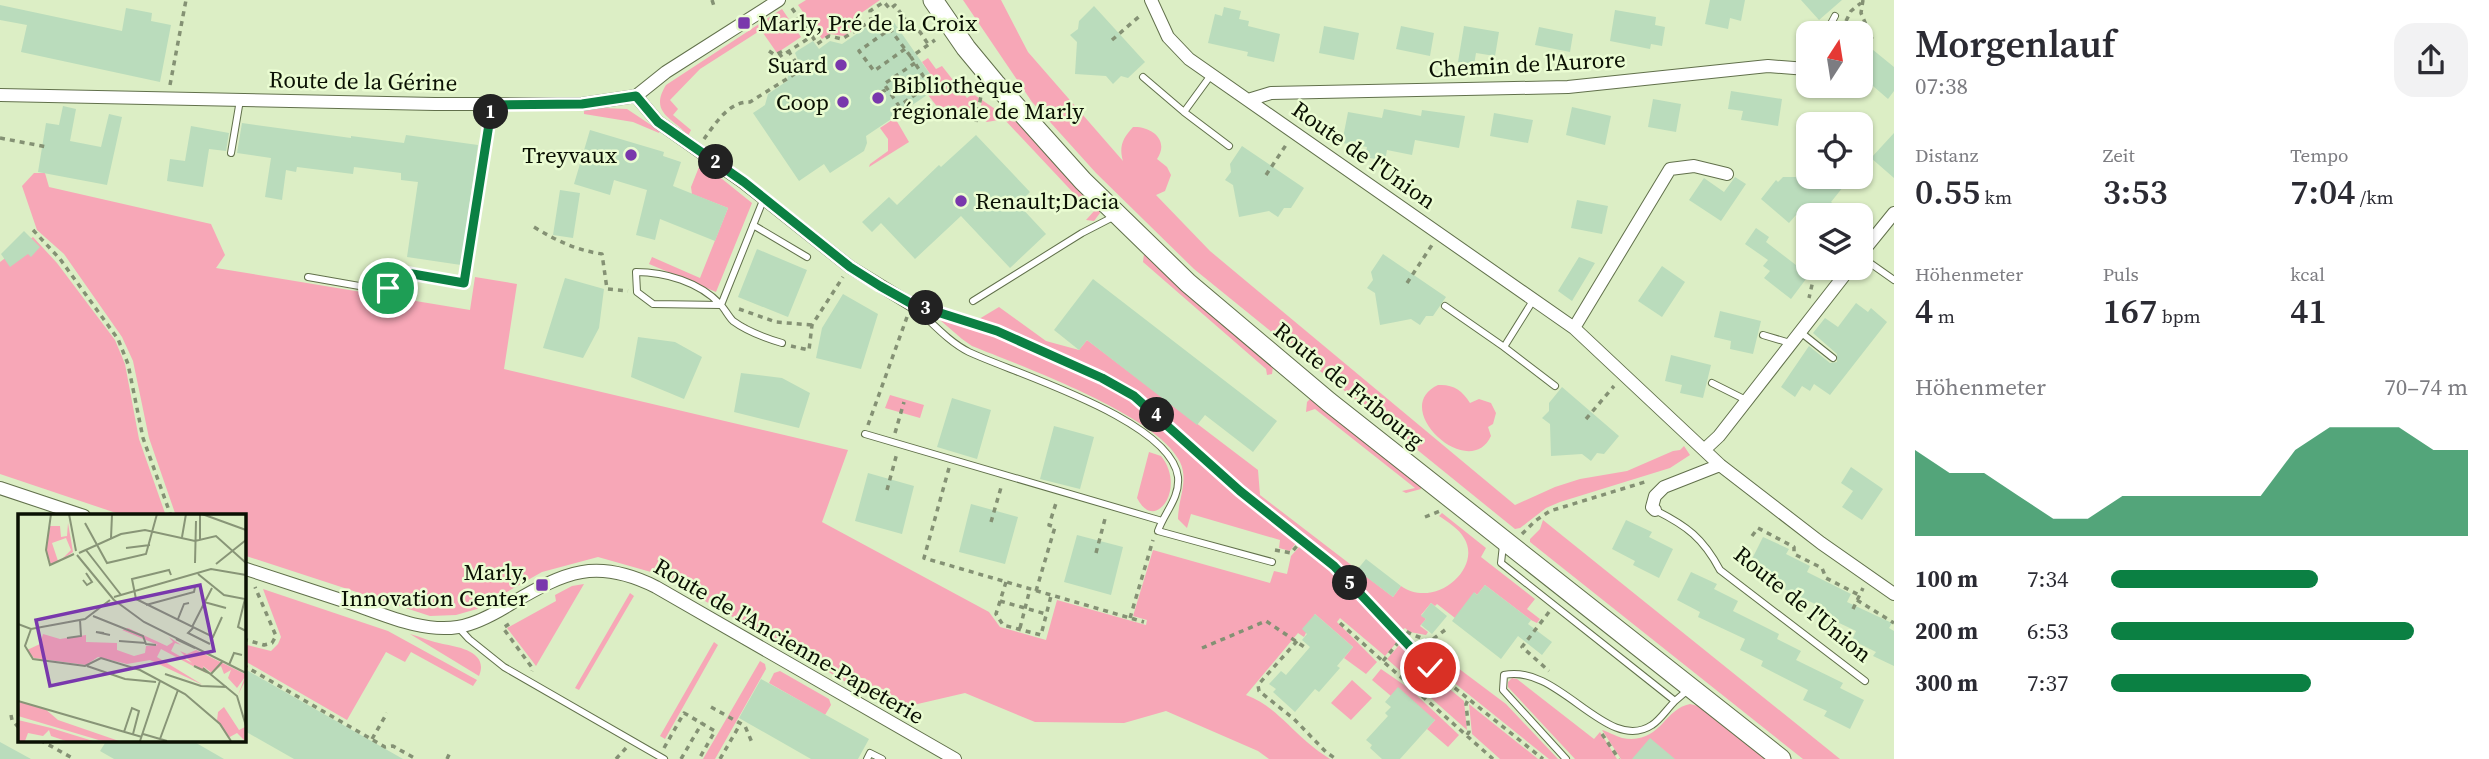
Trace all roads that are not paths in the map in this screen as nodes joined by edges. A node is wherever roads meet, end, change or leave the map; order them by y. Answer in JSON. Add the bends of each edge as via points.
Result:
{"nodes":[{"id":1,"x":779,"y":0,"type":"edge"},
{"id":2,"x":933,"y":0,"type":"edge"},
{"id":3,"x":1149,"y":5,"type":"edge"},
{"id":4,"x":1835,"y":16,"type":"dead end"},
{"id":5,"x":1832,"y":21,"type":"edge"},
{"id":6,"x":1796,"y":67,"type":"edge"},
{"id":7,"x":1211,"y":75,"type":"junction"},
{"id":8,"x":1143,"y":77,"type":"dead end"},
{"id":9,"x":0,"y":95,"type":"edge"},
{"id":10,"x":636,"y":96,"type":"junction"},
{"id":11,"x":240,"y":100,"type":"junction"},
{"id":12,"x":1248,"y":100,"type":"junction"},
{"id":13,"x":492,"y":105,"type":"junction"},
{"id":14,"x":1184,"y":113,"type":"junction"},
{"id":15,"x":1229,"y":146,"type":"dead end"},
{"id":16,"x":231,"y":153,"type":"dead end"},
{"id":17,"x":1727,"y":174,"type":"dead end"},
{"id":18,"x":764,"y":198,"type":"junction"},
{"id":19,"x":1894,"y":213,"type":"edge"},
{"id":20,"x":1118,"y":214,"type":"junction"},
{"id":21,"x":753,"y":225,"type":"junction"},
{"id":22,"x":1873,"y":240,"type":"edge"},
{"id":23,"x":807,"y":257,"type":"dead end"},
{"id":24,"x":1873,"y":266,"type":"edge"},
{"id":25,"x":308,"y":277,"type":"dead end"},
{"id":26,"x":1840,"y":280,"type":"edge"},
{"id":27,"x":1894,"y":281,"type":"edge"},
{"id":28,"x":1534,"y":299,"type":"junction"},
{"id":29,"x":973,"y":301,"type":"dead end"},
{"id":30,"x":912,"y":304,"type":"joint"},
{"id":31,"x":721,"y":305,"type":"junction"},
{"id":32,"x":1445,"y":306,"type":"dead end"},
{"id":33,"x":1574,"y":328,"type":"junction"},
{"id":34,"x":1799,"y":331,"type":"junction"},
{"id":35,"x":1763,"y":335,"type":"dead end"},
{"id":36,"x":782,"y":343,"type":"road end"},
{"id":37,"x":1790,"y":343,"type":"junction"},
{"id":38,"x":1504,"y":347,"type":"junction"},
{"id":39,"x":1833,"y":358,"type":"dead end"},
{"id":40,"x":1712,"y":383,"type":"dead end"},
{"id":41,"x":1555,"y":386,"type":"dead end"},
{"id":42,"x":1746,"y":400,"type":"junction"},
{"id":43,"x":865,"y":434,"type":"road end"},
{"id":44,"x":1704,"y":450,"type":"junction"},
{"id":45,"x":1720,"y":464,"type":"junction"},
{"id":46,"x":0,"y":488,"type":"edge"},
{"id":47,"x":1655,"y":510,"type":"joint"},
{"id":48,"x":78,"y":514,"type":"edge"},
{"id":49,"x":1162,"y":521,"type":"junction"},
{"id":50,"x":1507,"y":543,"type":"junction"},
{"id":51,"x":1272,"y":562,"type":"dead end"},
{"id":52,"x":245,"y":569,"type":"edge"},
{"id":53,"x":1894,"y":594,"type":"edge"},
{"id":54,"x":458,"y":627,"type":"junction"},
{"id":55,"x":1865,"y":681,"type":"dead end"},
{"id":56,"x":1691,"y":688,"type":"junction"},
{"id":57,"x":1675,"y":701,"type":"junction"},
{"id":58,"x":662,"y":758,"type":"edge"},
{"id":59,"x":867,"y":759,"type":"edge"},
{"id":60,"x":883,"y":759,"type":"edge"},
{"id":61,"x":955,"y":759,"type":"edge"},
{"id":62,"x":1566,"y":759,"type":"edge"},
{"id":63,"x":1781,"y":759,"type":"edge"}],
"edges":[{"from":1,"to":10,"type":"street"},
{"from":2,"to":20,"type":"main road","name":"Route de Fribourg","via":[[995,83]]},
{"from":3,"to":7,"type":"street","name":"Route de l'Union","via":[[1168,37]]},
{"from":4,"to":5,"type":"lane"},
{"from":6,"to":12,"type":"street","name":"Chemin de l'Aurore","via":[[1768,66],[1568,87],[1271,93]]},
{"from":7,"to":12,"type":"street","name":"Route de l'Union"},
{"from":7,"to":14,"type":"lane"},
{"from":8,"to":14,"type":"lane"},
{"from":9,"to":11,"type":"street","name":"Route de la Gérine"},
{"from":10,"to":13,"type":"street","name":"Route de la Gérine","via":[[582,104]]},
{"from":10,"to":18,"type":"street","via":[[658,122]]},
{"from":11,"to":13,"type":"street","name":"Route de la Gérine"},
{"from":11,"to":16,"type":"lane"},
{"from":12,"to":28,"type":"street","name":"Route de l'Union"},
{"from":13,"to":25,"type":"lane","via":[[464,283],[407,273],[388,288]]},
{"from":14,"to":15,"type":"lane"},
{"from":17,"to":33,"type":"street","via":[[1694,166],[1670,169]]},
{"from":18,"to":21,"type":"lane"},
{"from":18,"to":30,"type":"street","via":[[850,267]]},
{"from":19,"to":22,"type":"street"},
{"from":20,"to":29,"type":"lane"},
{"from":20,"to":50,"type":"main road","name":"Route de Fribourg","via":[[1188,283],[1280,361]]},
{"from":21,"to":23,"type":"lane"},
{"from":21,"to":31,"type":"lane"},
{"from":24,"to":27,"type":"lane"},
{"from":26,"to":34,"type":"street"},
{"from":28,"to":33,"type":"street","name":"Route de l'Union"},
{"from":28,"to":38,"type":"lane"},
{"from":30,"to":49,"type":"lane","via":[[960,347],[1095,404],[1163,450],[1175,467],[1178,485]]},
{"from":31,"to":31,"type":"lane","via":[[653,304],[637,292],[636,272],[654,272],[702,289]]},
{"from":31,"to":36,"type":"lane","via":[[731,319],[755,334]]},
{"from":32,"to":38,"type":"lane"},
{"from":33,"to":44,"type":"street","name":"Route de l'Union"},
{"from":34,"to":37,"type":"street"},
{"from":34,"to":39,"type":"lane"},
{"from":35,"to":37,"type":"lane"},
{"from":37,"to":42,"type":"street"},
{"from":38,"to":41,"type":"lane"},
{"from":40,"to":42,"type":"lane"},
{"from":42,"to":44,"type":"street"},
{"from":43,"to":49,"type":"lane"},
{"from":44,"to":45,"type":"street","name":"Route de l'Union"},
{"from":45,"to":47,"type":"street","name":"Route de l'Union","via":[[1664,487],[1655,496]]},
{"from":45,"to":53,"type":"street","name":"Route de l'Union"},
{"from":46,"to":48,"type":"street"},
{"from":47,"to":55,"type":"lane","name":"Route de l'Union","via":[[1696,535],[1720,570]]},
{"from":49,"to":51,"type":"lane","via":[[1158,531]]},
{"from":50,"to":56,"type":"main road","name":"Route de Fribourg"},
{"from":50,"to":57,"type":"lane","via":[[1501,564]]},
{"from":52,"to":54,"type":"street","name":"Route de l'Ancienne-Papeterie","via":[[395,618],[431,627]]},
{"from":54,"to":58,"type":"lane","via":[[503,667]]},
{"from":54,"to":61,"type":"street","name":"Route de l'Ancienne-Papeterie","via":[[570,573],[630,575]]},
{"from":56,"to":57,"type":"lane"},
{"from":56,"to":63,"type":"main road","name":"Route de Fribourg"},
{"from":57,"to":62,"type":"lane","via":[[1651,726],[1628,732],[1602,722],[1546,682],[1517,672],[1504,675],[1503,690]]},
{"from":59,"to":60,"type":"lane","via":[[870,752]]}]}
